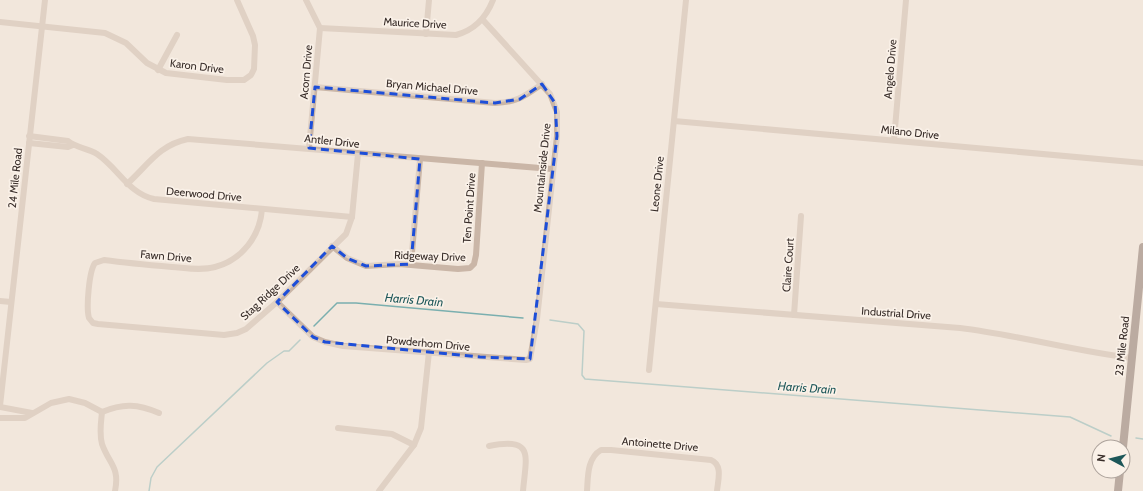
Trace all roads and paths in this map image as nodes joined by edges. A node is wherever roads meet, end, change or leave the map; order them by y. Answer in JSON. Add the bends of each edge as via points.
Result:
{"nodes":[{"id":1,"x":45,"y":0,"type":"edge"},
{"id":2,"x":237,"y":0,"type":"edge"},
{"id":3,"x":306,"y":0,"type":"edge"},
{"id":4,"x":429,"y":0,"type":"edge"},
{"id":5,"x":493,"y":0,"type":"edge"},
{"id":6,"x":686,"y":0,"type":"edge"},
{"id":7,"x":906,"y":0,"type":"edge"},
{"id":8,"x":483,"y":20,"type":"junction"},
{"id":9,"x":0,"y":22,"type":"edge"},
{"id":10,"x":41,"y":26,"type":"junction"},
{"id":11,"x":320,"y":28,"type":"junction"},
{"id":12,"x":426,"y":34,"type":"junction"},
{"id":13,"x":177,"y":35,"type":"dead end"},
{"id":14,"x":158,"y":70,"type":"junction"},
{"id":15,"x":542,"y":84,"type":"junction"},
{"id":16,"x":314,"y":87,"type":"junction"},
{"id":17,"x":674,"y":120,"type":"junction"},
{"id":18,"x":29,"y":140,"type":"junction"},
{"id":19,"x":894,"y":140,"type":"junction"},
{"id":20,"x":309,"y":148,"type":"junction"},
{"id":21,"x":358,"y":154,"type":"junction"},
{"id":22,"x":420,"y":159,"type":"junction"},
{"id":23,"x":482,"y":163,"type":"junction"},
{"id":24,"x":1143,"y":163,"type":"edge"},
{"id":25,"x":552,"y":169,"type":"junction"},
{"id":26,"x":127,"y":184,"type":"junction"},
{"id":27,"x":262,"y":209,"type":"junction"},
{"id":28,"x":801,"y":216,"type":"dead end"},
{"id":29,"x":352,"y":218,"type":"junction"},
{"id":30,"x":332,"y":246,"type":"junction"},
{"id":31,"x":1143,"y":247,"type":"edge"},
{"id":32,"x":476,"y":255,"type":"joint"},
{"id":33,"x":411,"y":264,"type":"junction"},
{"id":34,"x":539,"y":297,"type":"joint"},
{"id":35,"x":0,"y":301,"type":"edge"},
{"id":36,"x":11,"y":302,"type":"junction"},
{"id":37,"x":277,"y":302,"type":"junction"},
{"id":38,"x":656,"y":304,"type":"junction"},
{"id":39,"x":794,"y":315,"type":"junction"},
{"id":40,"x":91,"y":321,"type":"joint"},
{"id":41,"x":429,"y":352,"type":"junction"},
{"id":42,"x":1132,"y":358,"type":"junction"},
{"id":43,"x":649,"y":370,"type":"dead end"},
{"id":44,"x":0,"y":407,"type":"edge"},
{"id":45,"x":102,"y":412,"type":"junction"},
{"id":46,"x":32,"y":413,"type":"junction"},
{"id":47,"x":159,"y":413,"type":"dead end"},
{"id":48,"x":0,"y":418,"type":"edge"},
{"id":49,"x":338,"y":428,"type":"dead end"},
{"id":50,"x":1124,"y":439,"type":"edge"},
{"id":51,"x":414,"y":445,"type":"junction"},
{"id":52,"x":489,"y":446,"type":"dead end"},
{"id":53,"x":1119,"y":479,"type":"edge"},
{"id":54,"x":380,"y":490,"type":"edge"},
{"id":55,"x":115,"y":491,"type":"edge"},
{"id":56,"x":523,"y":491,"type":"edge"},
{"id":57,"x":587,"y":491,"type":"edge"},
{"id":58,"x":717,"y":491,"type":"edge"},
{"id":59,"x":1118,"y":491,"type":"edge"}],
"edges":[{"from":1,"to":10,"type":"street","name":"24 Mile Road"},
{"from":2,"to":14,"type":"street","name":"Karon Drive","via":[[255,45],[256,58],[249,79],[227,80]]},
{"from":3,"to":11,"type":"street"},
{"from":4,"to":12,"type":"street"},
{"from":5,"to":8,"type":"street","name":"Maurice Drive"},
{"from":6,"to":17,"type":"street","name":"Leone Drive"},
{"from":7,"to":19,"type":"street","name":"Angelo Drive"},
{"from":8,"to":12,"type":"street","name":"Maurice Drive","via":[[469,31],[456,35]]},
{"from":8,"to":15,"type":"street","name":"Mountainside Drive"},
{"from":9,"to":10,"type":"street","name":"Karon Drive"},
{"from":10,"to":14,"type":"street","name":"Karon Drive","via":[[95,31],[115,36]]},
{"from":10,"to":18,"type":"street","name":"24 Mile Road"},
{"from":11,"to":12,"type":"street","name":"Maurice Drive"},
{"from":11,"to":16,"type":"street","name":"Acorn Drive"},
{"from":13,"to":14,"type":"street"},
{"from":15,"to":16,"type":"street","name":"Bryan Michael Drive","via":[[520,99],[495,103]]},
{"from":15,"to":25,"type":"street","name":"Mountainside Drive","via":[[550,94],[557,112],[557,136]]},
{"from":16,"to":20,"type":"street","name":"Acorn Drive"},
{"from":17,"to":19,"type":"street","name":"Milano Drive"},
{"from":17,"to":38,"type":"street","name":"Leone Drive"},
{"from":18,"to":26,"type":"street","name":"Deerwood Drive","via":[[68,148],[73,145],[95,152]]},
{"from":18,"to":36,"type":"street","name":"24 Mile Road"},
{"from":19,"to":24,"type":"street","name":"Milano Drive"},
{"from":20,"to":21,"type":"street","name":"Antler Drive"},
{"from":20,"to":26,"type":"street","name":"Antler Drive","via":[[188,139],[174,142],[161,150]]},
{"from":21,"to":22,"type":"street","name":"Antler Drive"},
{"from":21,"to":29,"type":"street","name":"Stag Ridge Drive"},
{"from":22,"to":23,"type":"street","name":"Antler Drive"},
{"from":22,"to":33,"type":"street"},
{"from":23,"to":25,"type":"street","name":"Antler Drive"},
{"from":23,"to":32,"type":"street","name":"Ten Point Drive"},
{"from":25,"to":34,"type":"street","name":"Mountainside Drive"},
{"from":26,"to":27,"type":"street","name":"Deerwood Drive","via":[[137,193],[154,199]]},
{"from":27,"to":29,"type":"street","name":"Deerwood Drive"},
{"from":27,"to":40,"type":"street","name":"Fawn Drive","via":[[261,222],[252,242],[230,261],[214,268],[197,269],[104,260],[95,263],[92,269],[87,313]]},
{"from":28,"to":39,"type":"street","name":"Claire Court"},
{"from":29,"to":30,"type":"street","name":"Stag Ridge Drive","via":[[346,234]]},
{"from":30,"to":33,"type":"street","name":"Ridgeway Drive","via":[[347,258],[366,266]]},
{"from":30,"to":37,"type":"street","name":"Stag Ridge Drive"},
{"from":31,"to":42,"type":"main road","name":"23 Mile Road"},
{"from":32,"to":33,"type":"street","name":"Ridgeway Drive","via":[[474,264],[466,270]]},
{"from":34,"to":41,"type":"street","name":"Powderhorn Drive","via":[[530,358],[526,360]]},
{"from":35,"to":36,"type":"street"},
{"from":36,"to":44,"type":"street","name":"24 Mile Road"},
{"from":37,"to":40,"type":"street","name":"Stag Ridge Drive","via":[[246,329],[237,333],[98,324]]},
{"from":37,"to":41,"type":"street","name":"Powderhorn Drive","via":[[313,337],[325,342],[343,346]]},
{"from":38,"to":39,"type":"street","name":"Industrial Drive"},
{"from":38,"to":43,"type":"street","name":"Leone Drive"},
{"from":39,"to":42,"type":"street","name":"Industrial Drive","via":[[996,332]]},
{"from":41,"to":51,"type":"street","via":[[421,428]]},
{"from":42,"to":50,"type":"main road","name":"23 Mile Road"},
{"from":44,"to":46,"type":"street"},
{"from":45,"to":46,"type":"street","via":[[85,403],[69,399],[51,403]]},
{"from":45,"to":47,"type":"street","via":[[128,404],[143,406]]},
{"from":45,"to":55,"type":"street","via":[[100,432],[102,444],[116,470]]},
{"from":46,"to":48,"type":"street","via":[[25,418]]},
{"from":49,"to":51,"type":"street","via":[[392,434]]},
{"from":51,"to":54,"type":"street"},
{"from":52,"to":56,"type":"street","via":[[512,444],[523,448],[526,454]]},
{"from":53,"to":59,"type":"main road"},
{"from":57,"to":58,"type":"street","name":"Antoinette Drive","via":[[590,463],[601,450],[707,458],[714,461],[719,469]]}]}
